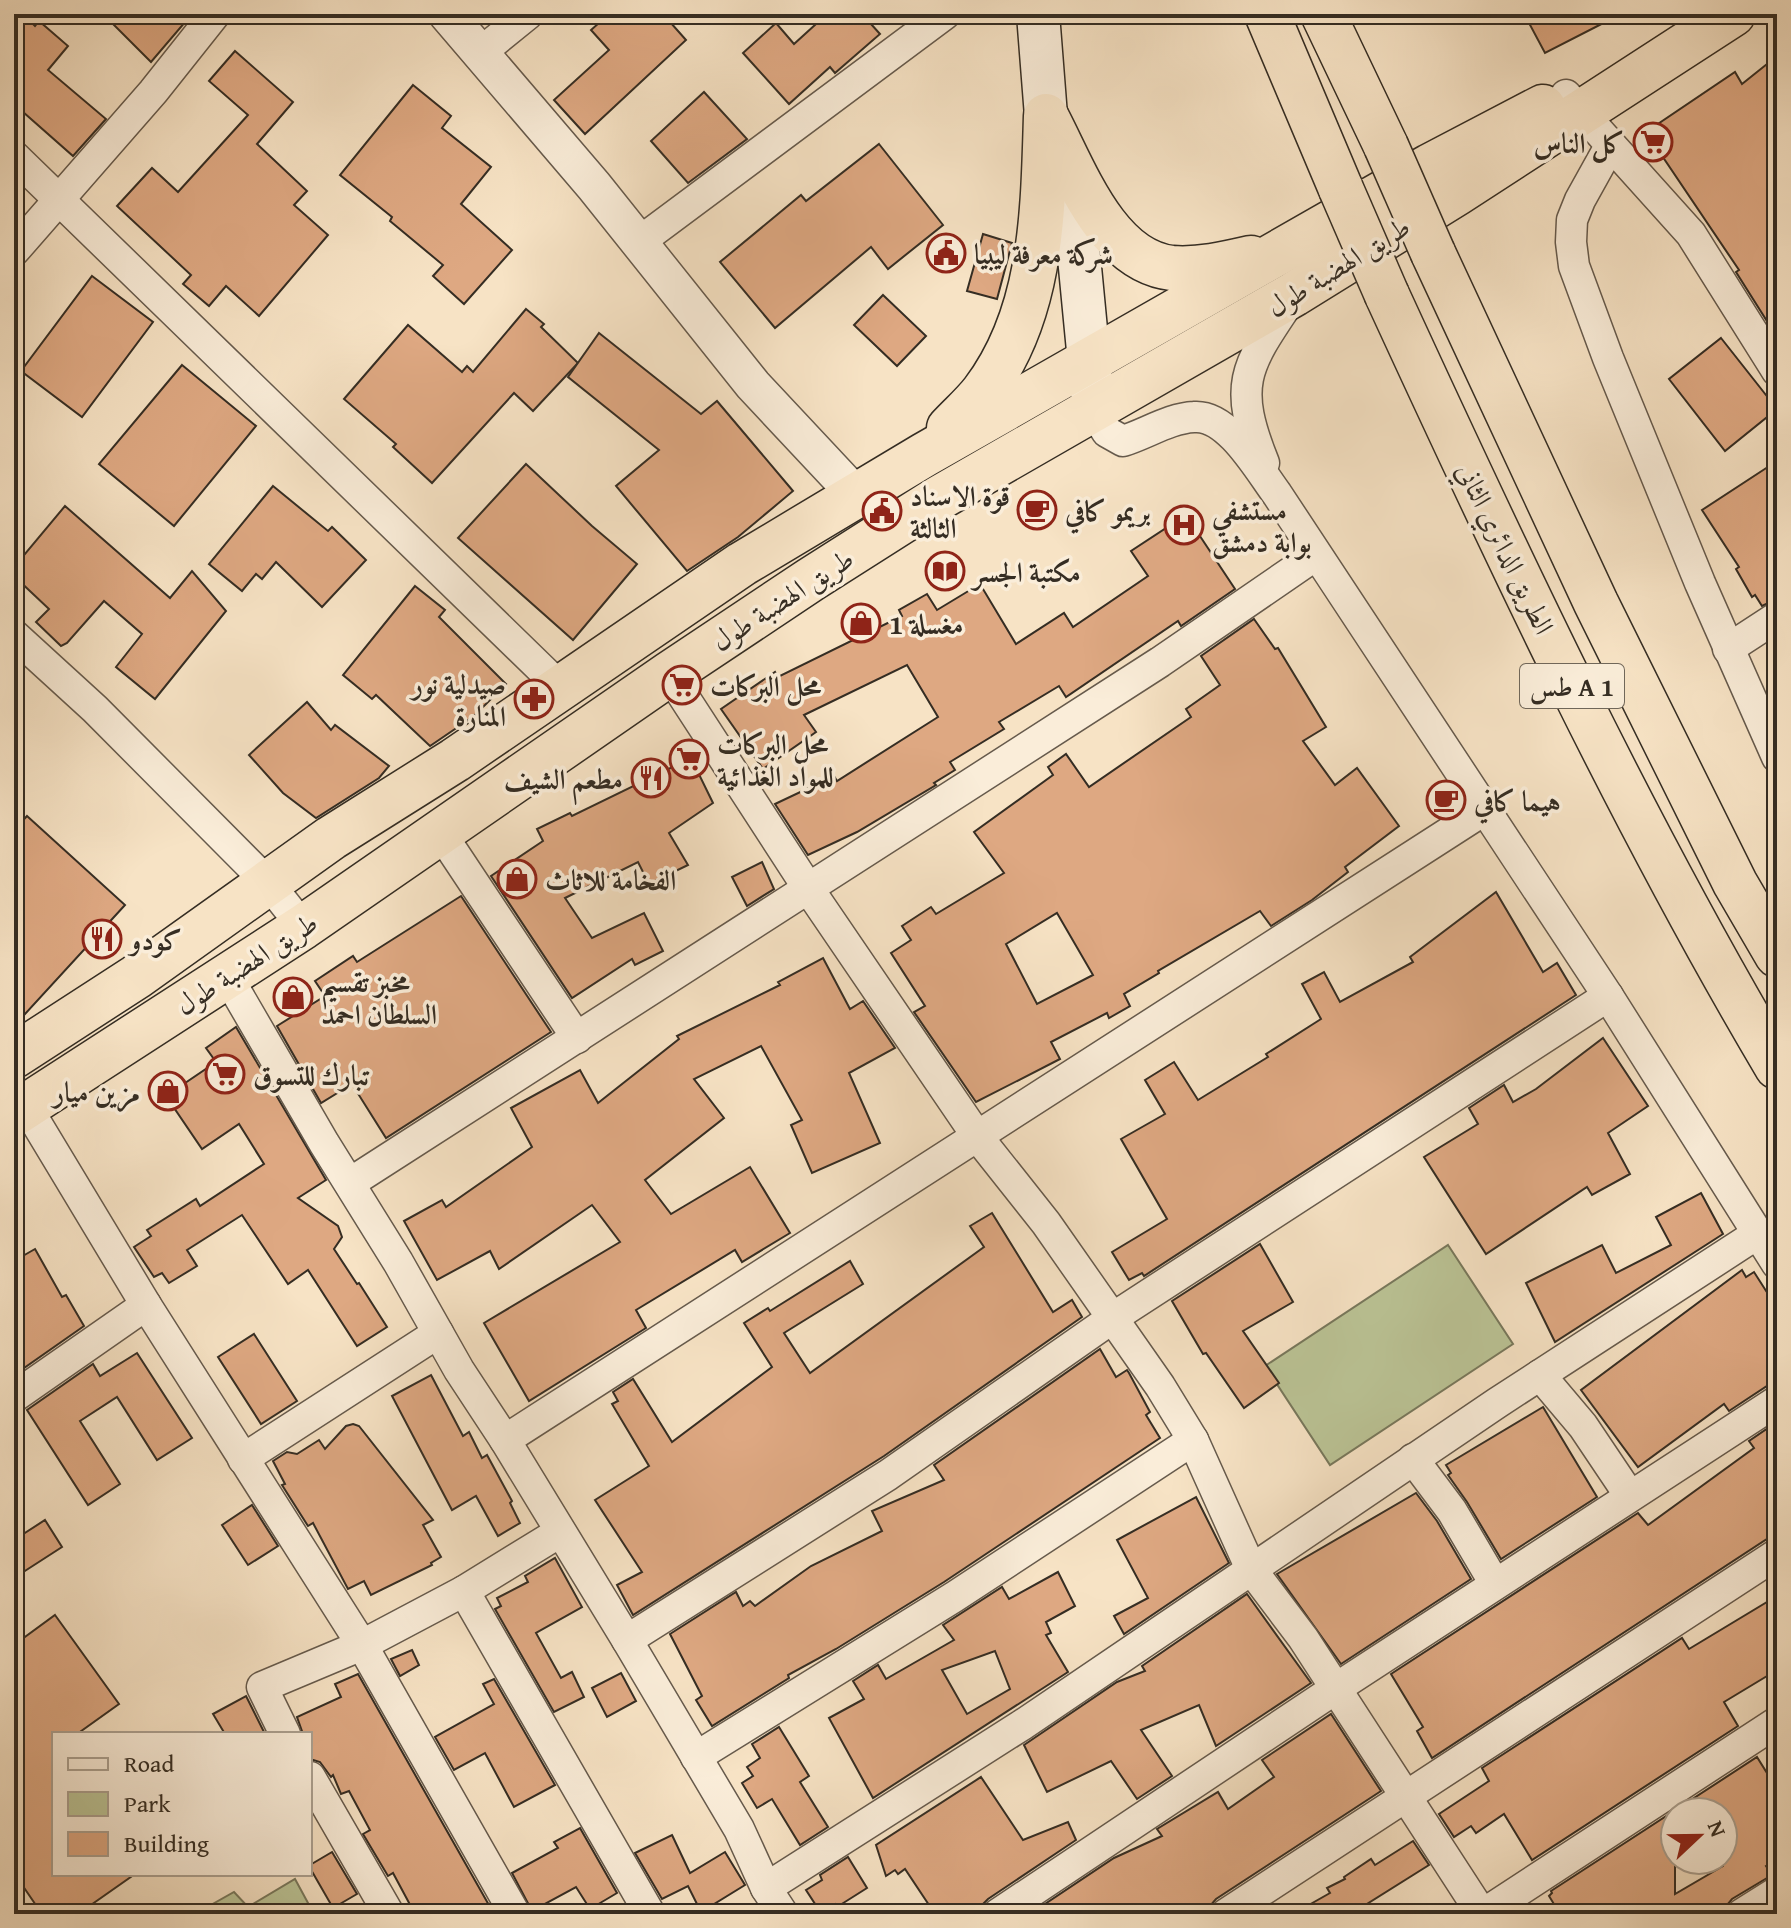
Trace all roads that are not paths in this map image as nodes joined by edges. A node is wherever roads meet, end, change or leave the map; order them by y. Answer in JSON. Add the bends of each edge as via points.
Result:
{"nodes":[{"id":1,"x":215,"y":14,"type":"edge"},
{"id":2,"x":447,"y":14,"type":"edge"},
{"id":3,"x":528,"y":14,"type":"edge"},
{"id":4,"x":945,"y":14,"type":"edge"},
{"id":5,"x":1038,"y":14,"type":"edge"},
{"id":6,"x":1267,"y":14,"type":"edge"},
{"id":7,"x":1323,"y":14,"type":"edge"},
{"id":8,"x":1686,"y":14,"type":"edge"},
{"id":9,"x":1733,"y":14,"type":"edge"},
{"id":10,"x":480,"y":53,"type":"junction"},
{"id":11,"x":1573,"y":104,"type":"junction"},
{"id":12,"x":1046,"y":116,"type":"junction"},
{"id":13,"x":1610,"y":146,"type":"junction"},
{"id":14,"x":14,"y":156,"type":"edge"},
{"id":15,"x":60,"y":201,"type":"junction"},
{"id":16,"x":639,"y":242,"type":"junction"},
{"id":17,"x":14,"y":251,"type":"edge"},
{"id":18,"x":1282,"y":251,"type":"junction"},
{"id":19,"x":1294,"y":294,"type":"junction"},
{"id":20,"x":1088,"y":362,"type":"junction"},
{"id":21,"x":1777,"y":371,"type":"edge"},
{"id":22,"x":1094,"y":411,"type":"junction"},
{"id":23,"x":924,"y":455,"type":"junction"},
{"id":24,"x":1277,"y":494,"type":"junction"},
{"id":25,"x":856,"y":495,"type":"junction"},
{"id":26,"x":1316,"y":555,"type":"junction"},
{"id":27,"x":1777,"y":617,"type":"edge"},
{"id":28,"x":14,"y":635,"type":"edge"},
{"id":29,"x":1728,"y":649,"type":"junction"},
{"id":30,"x":669,"y":674,"type":"junction"},
{"id":31,"x":560,"y":687,"type":"junction"},
{"id":32,"x":1777,"y":757,"type":"edge"},
{"id":33,"x":1484,"y":810,"type":"junction"},
{"id":34,"x":440,"y":832,"type":"junction"},
{"id":35,"x":269,"y":884,"type":"junction"},
{"id":36,"x":808,"y":888,"type":"junction"},
{"id":37,"x":303,"y":927,"type":"junction"},
{"id":38,"x":1777,"y":955,"type":"edge"},
{"id":39,"x":227,"y":976,"type":"junction"},
{"id":40,"x":1608,"y":996,"type":"junction"},
{"id":41,"x":577,"y":1038,"type":"junction"},
{"id":42,"x":14,"y":1056,"type":"edge"},
{"id":43,"x":1777,"y":1067,"type":"edge"},
{"id":44,"x":20,"y":1110,"type":"edge"},
{"id":45,"x":977,"y":1136,"type":"junction"},
{"id":46,"x":350,"y":1183,"type":"junction"},
{"id":47,"x":1757,"y":1234,"type":"junction"},
{"id":48,"x":1777,"y":1264,"type":"edge"},
{"id":49,"x":146,"y":1305,"type":"junction"},
{"id":50,"x":1114,"y":1317,"type":"junction"},
{"id":51,"x":438,"y":1333,"type":"junction"},
{"id":52,"x":1540,"y":1375,"type":"junction"},
{"id":53,"x":14,"y":1397,"type":"edge"},
{"id":54,"x":1777,"y":1401,"type":"edge"},
{"id":55,"x":505,"y":1440,"type":"junction"},
{"id":56,"x":1193,"y":1440,"type":"junction"},
{"id":57,"x":243,"y":1459,"type":"junction"},
{"id":58,"x":1413,"y":1459,"type":"junction"},
{"id":59,"x":1630,"y":1496,"type":"junction"},
{"id":60,"x":560,"y":1532,"type":"junction"},
{"id":61,"x":1777,"y":1554,"type":"edge"},
{"id":62,"x":1251,"y":1569,"type":"junction"},
{"id":63,"x":1495,"y":1584,"type":"junction"},
{"id":64,"x":464,"y":1591,"type":"junction"},
{"id":65,"x":627,"y":1640,"type":"junction"},
{"id":66,"x":362,"y":1645,"type":"junction"},
{"id":67,"x":1335,"y":1689,"type":"junction"},
{"id":68,"x":1777,"y":1722,"type":"edge"},
{"id":69,"x":284,"y":1732,"type":"edge"},
{"id":70,"x":696,"y":1757,"type":"junction"},
{"id":71,"x":312,"y":1780,"type":"edge"},
{"id":72,"x":1405,"y":1796,"type":"junction"},
{"id":73,"x":766,"y":1888,"type":"junction"},
{"id":74,"x":1777,"y":1892,"type":"edge"},
{"id":75,"x":389,"y":1914,"type":"edge"},
{"id":76,"x":515,"y":1914,"type":"edge"},
{"id":77,"x":650,"y":1914,"type":"edge"},
{"id":78,"x":783,"y":1914,"type":"edge"},
{"id":79,"x":998,"y":1914,"type":"edge"},
{"id":80,"x":1226,"y":1914,"type":"edge"},
{"id":81,"x":1482,"y":1914,"type":"edge"},
{"id":82,"x":1742,"y":1914,"type":"edge"}],
"edges":[{"from":1,"to":15,"type":"street"},
{"from":2,"to":10,"type":"street"},
{"from":3,"to":10,"type":"street"},
{"from":4,"to":16,"type":"street"},
{"from":5,"to":12,"type":"main road"},
{"from":6,"to":43,"type":"highway","name":"الطريق الدائري الثاني","number":"طس A 1","bridge":true,"via":[[1466,467],[1658,853]]},
{"from":7,"to":38,"type":"highway","name":"الطريق الدائري الثاني","number":"طس A 1","bridge":true,"via":[[1596,603],[1735,883]]},
{"from":8,"to":11,"type":"highway","name":"طريق الهضبة طول"},
{"from":9,"to":11,"type":"highway","name":"طريق الهضبة طول"},
{"from":10,"to":16,"type":"street"},
{"from":11,"to":13,"type":"street"},
{"from":11,"to":18,"type":"highway","name":"طريق الهضبة طول","via":[[1430,166]]},
{"from":11,"to":19,"type":"highway","name":"طريق الهضبة طول"},
{"from":12,"to":18,"type":"highway","via":[[1114,238],[1144,258],[1169,268],[1206,268]]},
{"from":12,"to":20,"type":"main road","via":[[1079,257]]},
{"from":12,"to":23,"type":"highway","via":[[1034,279],[1014,339],[983,392]]},
{"from":13,"to":21,"type":"street","via":[[1691,234]]},
{"from":13,"to":29,"type":"street","via":[[1572,220],[1574,266]]},
{"from":14,"to":15,"type":"street"},
{"from":15,"to":17,"type":"street"},
{"from":15,"to":31,"type":"street"},
{"from":16,"to":25,"type":"street","via":[[753,385]]},
{"from":18,"to":20,"type":"highway","name":"طريق الهضبة طول"},
{"from":19,"to":22,"type":"highway","name":"طريق الهضبة طول"},
{"from":19,"to":24,"type":"street","via":[[1259,345],[1245,383],[1251,430]]},
{"from":20,"to":22,"type":"main road"},
{"from":20,"to":23,"type":"highway","name":"طريق الهضبة طول"},
{"from":22,"to":24,"type":"street","via":[[1107,432],[1123,441],[1193,416],[1207,418],[1223,426]]},
{"from":22,"to":30,"type":"highway","name":"طريق الهضبة طول","via":[[939,498]]},
{"from":23,"to":25,"type":"highway","name":"طريق الهضبة طول"},
{"from":24,"to":26,"type":"street"},
{"from":25,"to":31,"type":"highway","name":"طريق الهضبة طول","via":[[742,564]]},
{"from":26,"to":33,"type":"street"},
{"from":26,"to":36,"type":"street"},
{"from":27,"to":29,"type":"street"},
{"from":28,"to":35,"type":"street"},
{"from":29,"to":32,"type":"street"},
{"from":30,"to":34,"type":"highway","name":"طريق الهضبة طول"},
{"from":30,"to":36,"type":"street"},
{"from":31,"to":35,"type":"highway","name":"طريق الهضبة طول"},
{"from":33,"to":40,"type":"street"},
{"from":33,"to":45,"type":"street"},
{"from":34,"to":37,"type":"highway","name":"طريق الهضبة طول"},
{"from":34,"to":41,"type":"street"},
{"from":35,"to":37,"type":"street"},
{"from":35,"to":42,"type":"highway","name":"طريق الهضبة طول"},
{"from":36,"to":41,"type":"street"},
{"from":36,"to":45,"type":"street"},
{"from":37,"to":39,"type":"highway","name":"طريق الهضبة طول"},
{"from":39,"to":44,"type":"highway","name":"طريق الهضبة طول"},
{"from":39,"to":46,"type":"street"},
{"from":40,"to":47,"type":"street"},
{"from":40,"to":50,"type":"street"},
{"from":41,"to":46,"type":"street"},
{"from":44,"to":49,"type":"street"},
{"from":45,"to":50,"type":"street"},
{"from":45,"to":55,"type":"street"},
{"from":46,"to":51,"type":"street"},
{"from":47,"to":48,"type":"street"},
{"from":47,"to":52,"type":"street"},
{"from":49,"to":53,"type":"street"},
{"from":49,"to":57,"type":"street"},
{"from":50,"to":56,"type":"street"},
{"from":50,"to":65,"type":"street","via":[[888,1475]]},
{"from":51,"to":55,"type":"street"},
{"from":51,"to":57,"type":"street"},
{"from":52,"to":58,"type":"street"},
{"from":52,"to":59,"type":"street","via":[[1583,1426]]},
{"from":54,"to":59,"type":"street"},
{"from":55,"to":60,"type":"street"},
{"from":56,"to":62,"type":"street"},
{"from":56,"to":70,"type":"street"},
{"from":57,"to":66,"type":"street"},
{"from":58,"to":62,"type":"street"},
{"from":58,"to":63,"type":"street","via":[[1452,1511]]},
{"from":59,"to":63,"type":"street"},
{"from":60,"to":64,"type":"street"},
{"from":60,"to":65,"type":"street"},
{"from":61,"to":72,"type":"street"},
{"from":62,"to":67,"type":"street"},
{"from":62,"to":73,"type":"street","via":[[1022,1725]]},
{"from":63,"to":67,"type":"street"},
{"from":64,"to":66,"type":"street"},
{"from":64,"to":77,"type":"street"},
{"from":65,"to":70,"type":"street"},
{"from":66,"to":69,"type":"street","via":[[262,1687]]},
{"from":66,"to":76,"type":"street"},
{"from":67,"to":72,"type":"street"},
{"from":67,"to":79,"type":"street"},
{"from":68,"to":81,"type":"street"},
{"from":70,"to":73,"type":"street"},
{"from":71,"to":75,"type":"street"},
{"from":72,"to":80,"type":"street"},
{"from":72,"to":81,"type":"street"},
{"from":73,"to":78,"type":"street"},
{"from":74,"to":82,"type":"street"}]}
